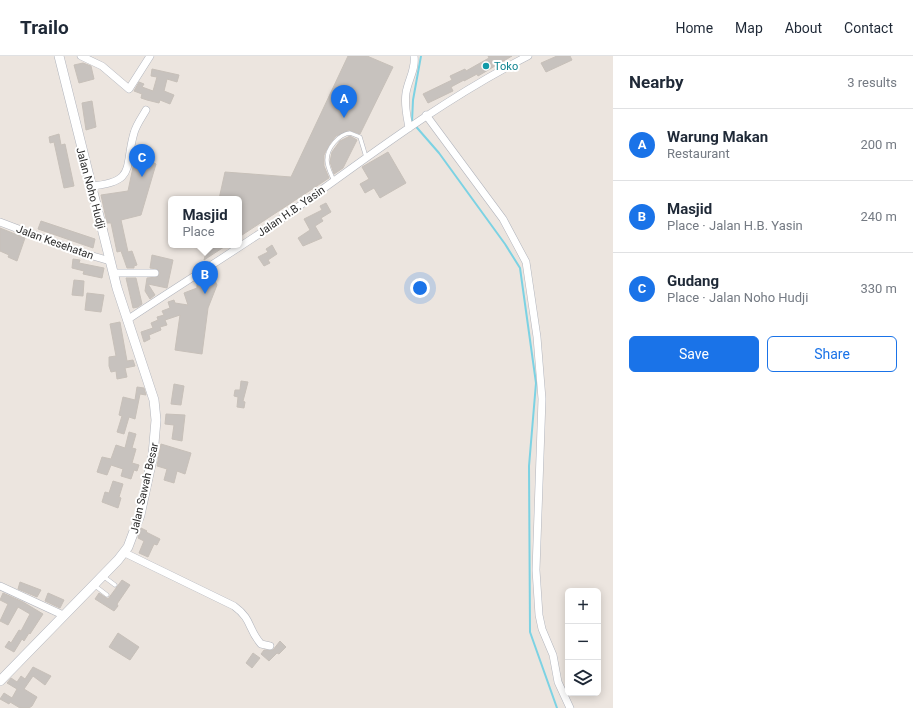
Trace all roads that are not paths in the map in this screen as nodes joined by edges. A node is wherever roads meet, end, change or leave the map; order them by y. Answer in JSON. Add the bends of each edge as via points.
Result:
{"nodes":[{"id":1,"x":59,"y":56,"type":"edge"},
{"id":2,"x":84,"y":56,"type":"edge"},
{"id":3,"x":150,"y":56,"type":"edge"},
{"id":4,"x":414,"y":56,"type":"edge"},
{"id":5,"x":528,"y":56,"type":"edge"},
{"id":6,"x":146,"y":110,"type":"dead end"},
{"id":7,"x":424,"y":117,"type":"junction"},
{"id":8,"x":411,"y":126,"type":"junction"},
{"id":9,"x":366,"y":159,"type":"junction"},
{"id":10,"x":334,"y":181,"type":"junction"},
{"id":11,"x":91,"y":186,"type":"junction"},
{"id":12,"x":0,"y":222,"type":"edge"},
{"id":13,"x":242,"y":245,"type":"edge"},
{"id":14,"x":237,"y":248,"type":"edge"},
{"id":15,"x":110,"y":261,"type":"junction"},
{"id":16,"x":113,"y":272,"type":"junction"},
{"id":17,"x":155,"y":273,"type":"dead end"},
{"id":18,"x":127,"y":320,"type":"junction"},
{"id":19,"x":125,"y":553,"type":"junction"},
{"id":20,"x":102,"y":576,"type":"junction"},
{"id":21,"x":93,"y":584,"type":"junction"},
{"id":22,"x":115,"y":585,"type":"dead end"},
{"id":23,"x":0,"y":586,"type":"edge"},
{"id":24,"x":107,"y":595,"type":"dead end"},
{"id":25,"x":63,"y":615,"type":"junction"},
{"id":26,"x":270,"y":646,"type":"dead end"},
{"id":27,"x":0,"y":681,"type":"edge"},
{"id":28,"x":570,"y":708,"type":"edge"}],
"edges":[{"from":1,"to":11,"type":"main road","name":"Jalan Noho Hudji"},
{"from":2,"to":3,"type":"street","via":[[102,66],[129,89]]},
{"from":4,"to":8,"type":"street","via":[[415,62],[405,104]]},
{"from":5,"to":7,"type":"street","via":[[467,89]]},
{"from":6,"to":11,"type":"street","via":[[134,132],[124,175],[116,182]]},
{"from":7,"to":8,"type":"street","name":"Jalan H.B. Yasin"},
{"from":7,"to":28,"type":"street","via":[[503,220],[526,262],[537,336],[542,399],[536,564],[538,609],[558,682]]},
{"from":8,"to":9,"type":"street","name":"Jalan H.B. Yasin"},
{"from":9,"to":10,"type":"street","name":"Jalan H.B. Yasin"},
{"from":9,"to":10,"type":"lane","via":[[360,137],[350,133],[340,137],[327,156]]},
{"from":10,"to":13,"type":"street","name":"Jalan H.B. Yasin"},
{"from":11,"to":15,"type":"main road","name":"Jalan Noho Hudji"},
{"from":12,"to":15,"type":"street","name":"Jalan Kesehatan"},
{"from":14,"to":18,"type":"street","name":"Jalan H.B. Yasin"},
{"from":15,"to":16,"type":"main road","name":"Jalan Noho Hudji"},
{"from":16,"to":17,"type":"street"},
{"from":16,"to":18,"type":"main road","name":"Jalan Noho Hudji"},
{"from":18,"to":19,"type":"main road","name":"Jalan Sawah Besar","via":[[150,386],[156,420],[141,510]]},
{"from":19,"to":20,"type":"main road","name":"Jalan Sawah Besar"},
{"from":19,"to":26,"type":"street","via":[[234,606],[248,618],[254,636],[261,644]]},
{"from":20,"to":21,"type":"main road","name":"Jalan Sawah Besar"},
{"from":20,"to":22,"type":"lane"},
{"from":21,"to":24,"type":"lane"},
{"from":21,"to":25,"type":"main road","name":"Jalan Sawah Besar"},
{"from":23,"to":25,"type":"street"},
{"from":25,"to":27,"type":"main road","name":"Jalan Sawah Besar"}]}
